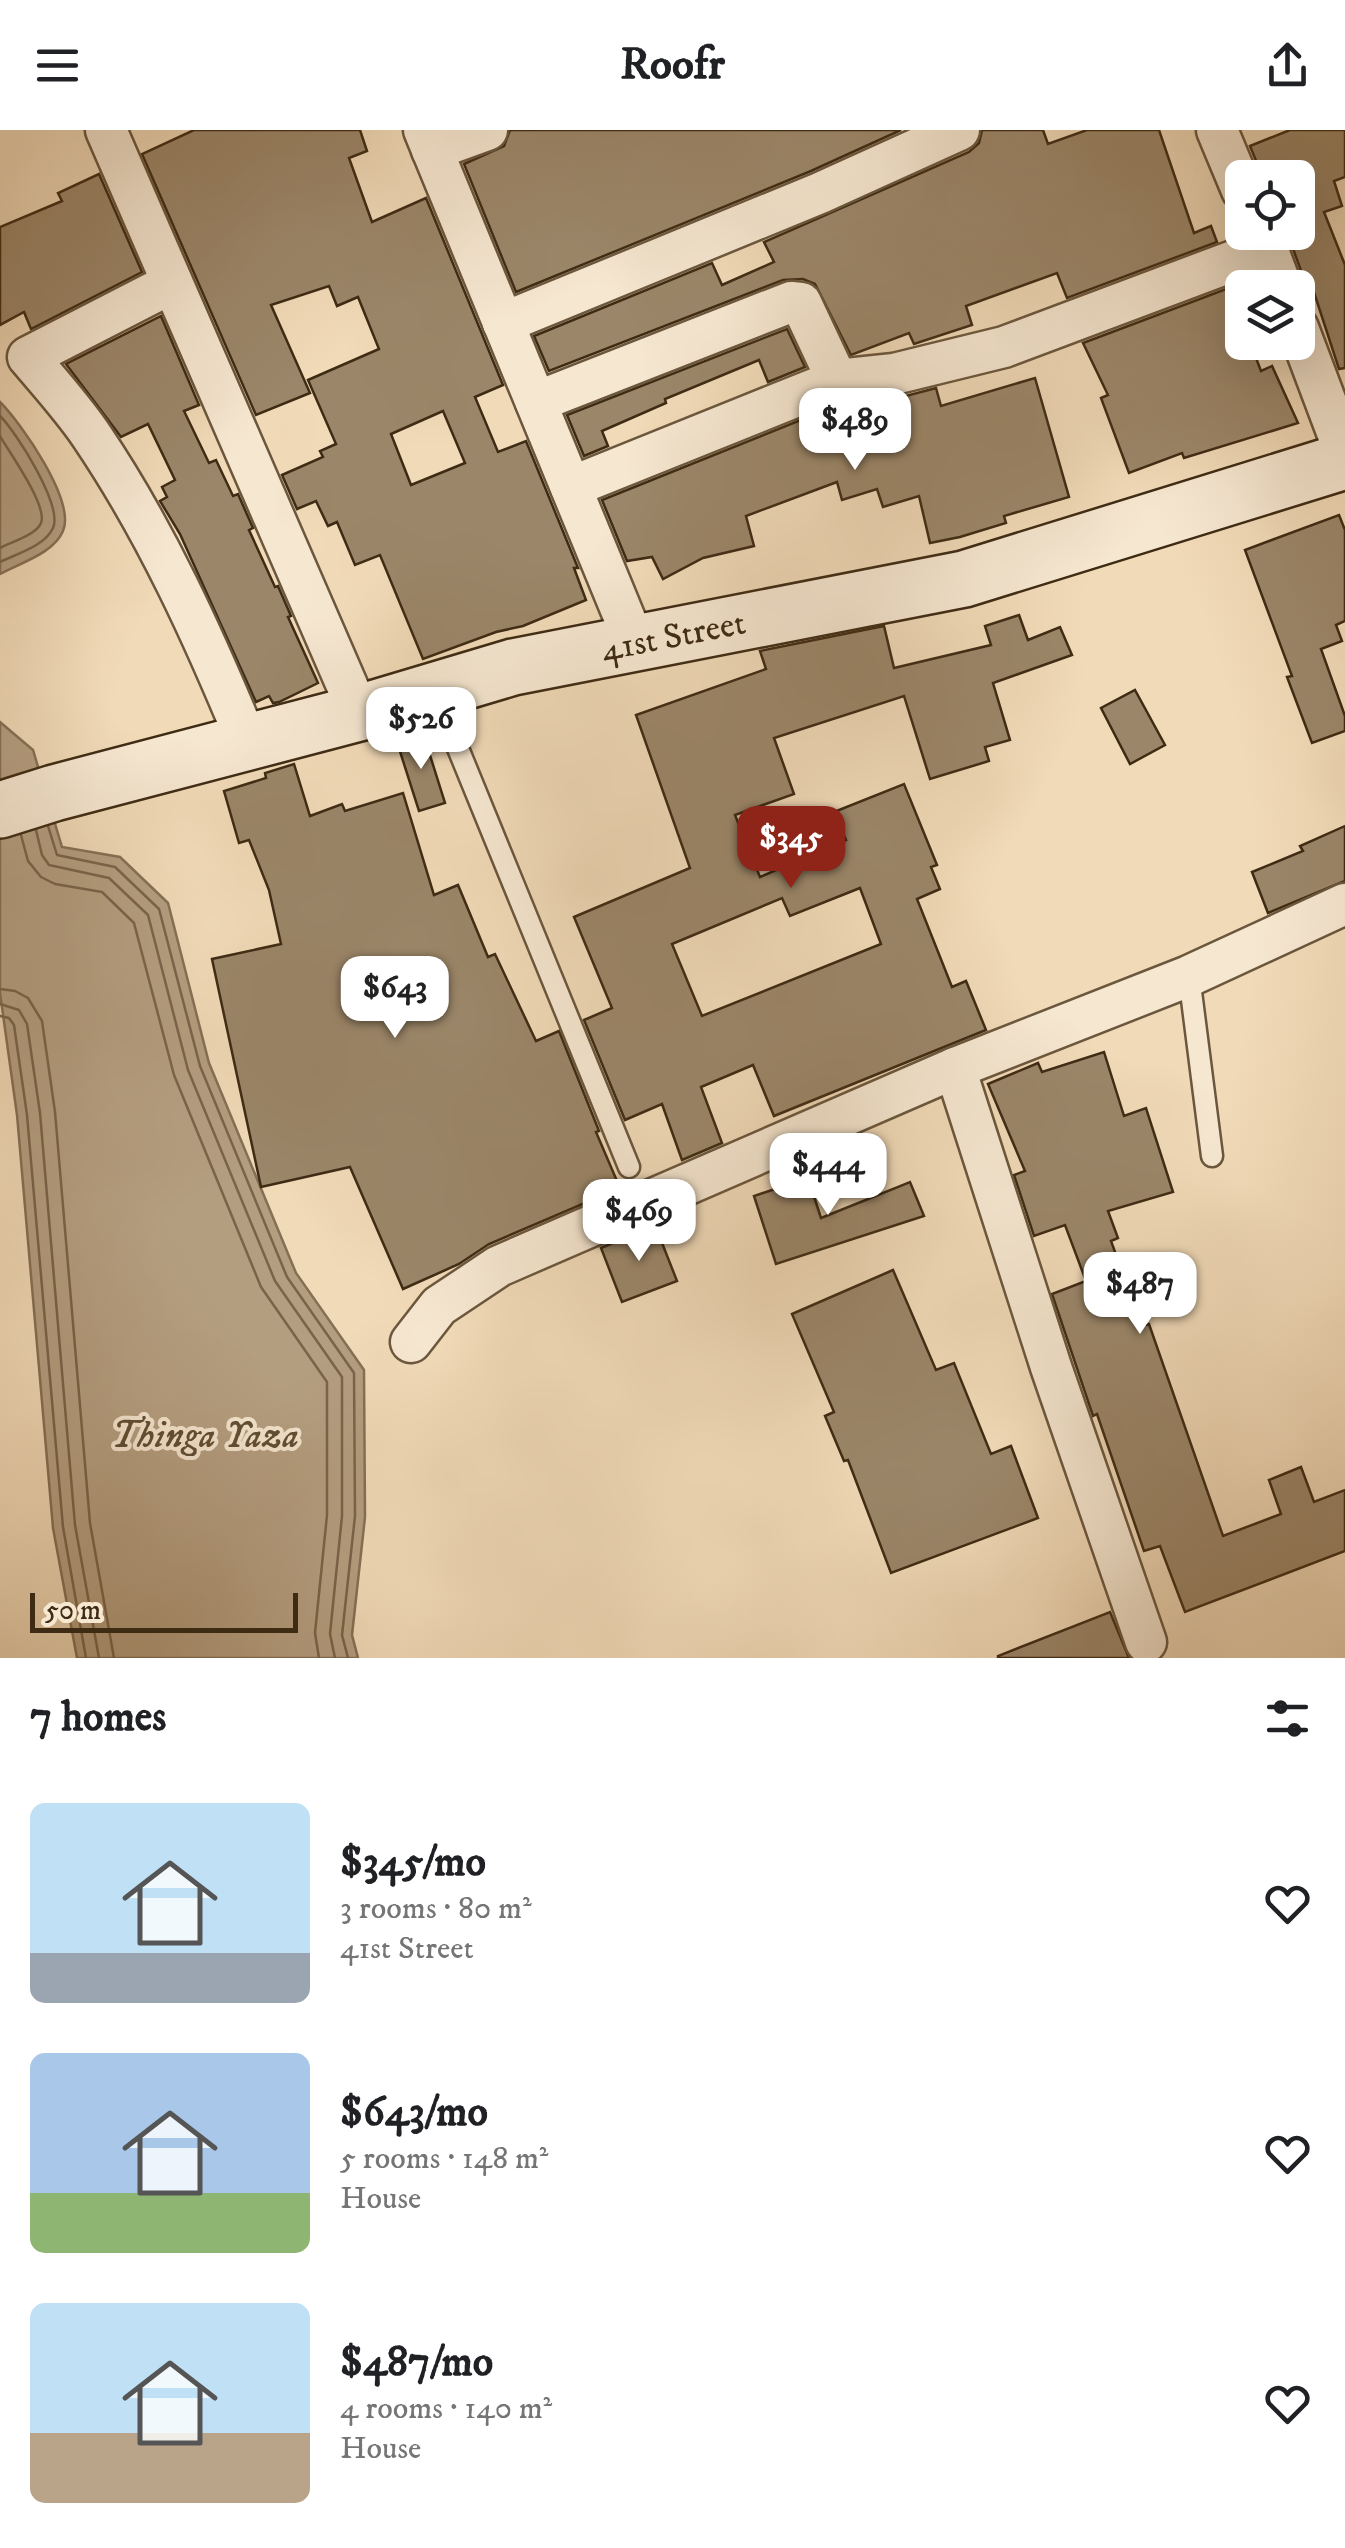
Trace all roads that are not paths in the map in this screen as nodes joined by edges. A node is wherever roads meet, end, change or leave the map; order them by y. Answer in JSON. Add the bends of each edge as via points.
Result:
{"nodes":[{"id":1,"x":106,"y":130,"type":"edge"},
{"id":2,"x":486,"y":130,"type":"edge"},
{"id":3,"x":959,"y":130,"type":"edge"},
{"id":4,"x":1217,"y":130,"type":"edge"},
{"id":5,"x":428,"y":140,"type":"edge"},
{"id":6,"x":1230,"y":160,"type":"edge"},
{"id":7,"x":1240,"y":250,"type":"edge"},
{"id":8,"x":172,"y":284,"type":"junction"},
{"id":9,"x":503,"y":323,"type":"junction"},
{"id":10,"x":14,"y":348,"type":"edge"},
{"id":11,"x":1310,"y":360,"type":"edge"},
{"id":12,"x":837,"y":380,"type":"junction"},
{"id":13,"x":536,"y":402,"type":"junction"},
{"id":14,"x":1345,"y":454,"type":"edge"},
{"id":15,"x":1345,"y":461,"type":"edge"},
{"id":16,"x":570,"y":487,"type":"junction"},
{"id":17,"x":634,"y":642,"type":"junction"},
{"id":18,"x":435,"y":690,"type":"junction"},
{"id":19,"x":359,"y":713,"type":"junction"},
{"id":20,"x":248,"y":744,"type":"junction"},
{"id":21,"x":0,"y":810,"type":"edge"},
{"id":22,"x":1345,"y":904,"type":"edge"},
{"id":23,"x":1188,"y":976,"type":"junction"},
{"id":24,"x":955,"y":1068,"type":"junction"},
{"id":25,"x":1212,"y":1156,"type":"dead end"},
{"id":26,"x":629,"y":1167,"type":"dead end"},
{"id":27,"x":412,"y":1342,"type":"dead end"},
{"id":28,"x":1146,"y":1642,"type":"dead end"}],
"edges":[{"from":1,"to":8,"type":"street"},
{"from":2,"to":5,"type":"street"},
{"from":3,"to":9,"type":"street"},
{"from":4,"to":6,"type":"street"},
{"from":5,"to":9,"type":"street"},
{"from":7,"to":12,"type":"street","via":[[1004,347],[894,374]]},
{"from":8,"to":10,"type":"street"},
{"from":8,"to":19,"type":"street"},
{"from":9,"to":13,"type":"street"},
{"from":10,"to":20,"type":"street","via":[[89,433],[133,503],[200,630]]},
{"from":11,"to":14,"type":"street"},
{"from":12,"to":13,"type":"street","via":[[801,302],[791,302]]},
{"from":12,"to":16,"type":"street"},
{"from":13,"to":16,"type":"street"},
{"from":15,"to":17,"type":"main road","name":"41st Street","via":[[964,580]]},
{"from":16,"to":17,"type":"street"},
{"from":17,"to":18,"type":"main road","name":"41st Street"},
{"from":18,"to":19,"type":"main road","name":"41st Street"},
{"from":18,"to":26,"type":"lane"},
{"from":19,"to":20,"type":"main road","name":"41st Street"},
{"from":20,"to":21,"type":"main road","name":"41st Street"},
{"from":22,"to":23,"type":"street"},
{"from":23,"to":24,"type":"street"},
{"from":23,"to":25,"type":"lane"},
{"from":24,"to":27,"type":"street","via":[[499,1266],[440,1306]]},
{"from":24,"to":28,"type":"street"}]}
